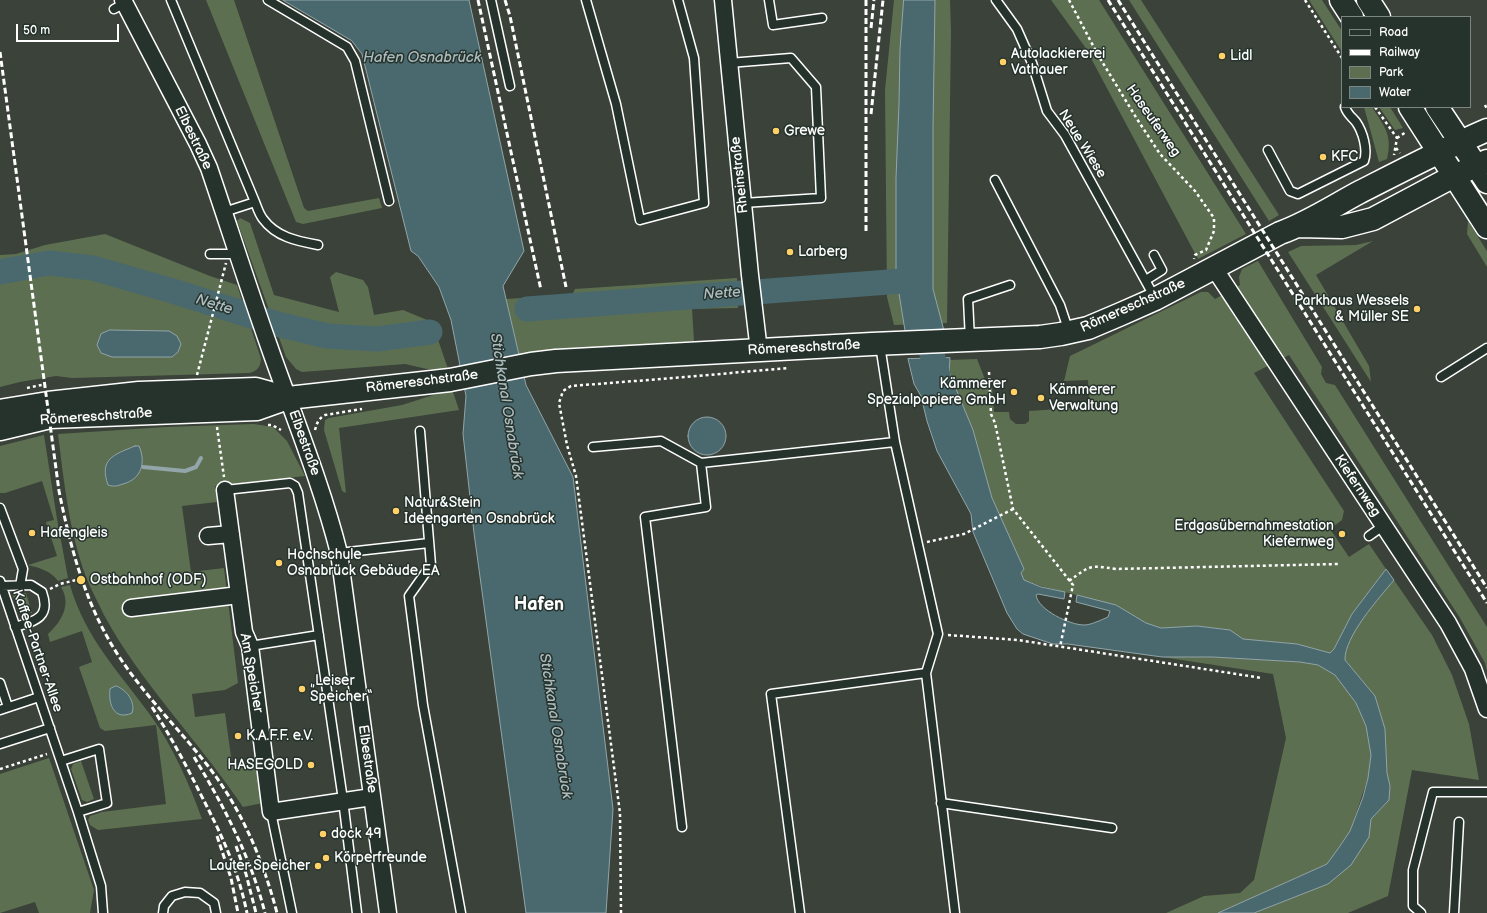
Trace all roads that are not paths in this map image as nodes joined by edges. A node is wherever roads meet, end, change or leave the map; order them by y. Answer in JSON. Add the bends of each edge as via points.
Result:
{"nodes":[{"id":1,"x":171,"y":0,"type":"edge"},
{"id":2,"x":268,"y":0,"type":"edge"},
{"id":3,"x":491,"y":0,"type":"edge"},
{"id":4,"x":586,"y":0,"type":"edge"},
{"id":5,"x":678,"y":0,"type":"edge"},
{"id":6,"x":723,"y":0,"type":"edge"},
{"id":7,"x":769,"y":0,"type":"edge"},
{"id":8,"x":996,"y":0,"type":"edge"},
{"id":9,"x":1341,"y":0,"type":"edge"},
{"id":10,"x":1368,"y":0,"type":"edge"},
{"id":11,"x":120,"y":4,"type":"edge"},
{"id":12,"x":1351,"y":16,"type":"edge"},
{"id":13,"x":1378,"y":16,"type":"edge"},
{"id":14,"x":822,"y":18,"type":"dead end"},
{"id":15,"x":729,"y":63,"type":"junction"},
{"id":16,"x":510,"y":86,"type":"dead end"},
{"id":17,"x":1345,"y":108,"type":"edge"},
{"id":18,"x":1411,"y":108,"type":"edge"},
{"id":19,"x":1438,"y":108,"type":"edge"},
{"id":20,"x":1487,"y":130,"type":"edge"},
{"id":21,"x":1460,"y":142,"type":"junction"},
{"id":22,"x":1268,"y":150,"type":"dead end"},
{"id":23,"x":1439,"y":152,"type":"junction"},
{"id":24,"x":1483,"y":169,"type":"edge"},
{"id":25,"x":1454,"y":176,"type":"junction"},
{"id":26,"x":995,"y":180,"type":"dead end"},
{"id":27,"x":389,"y":201,"type":"dead end"},
{"id":28,"x":255,"y":202,"type":"junction"},
{"id":29,"x":743,"y":203,"type":"junction"},
{"id":30,"x":224,"y":212,"type":"junction"},
{"id":31,"x":1298,"y":226,"type":"junction"},
{"id":32,"x":1487,"y":227,"type":"edge"},
{"id":33,"x":318,"y":245,"type":"dead end"},
{"id":34,"x":234,"y":253,"type":"junction"},
{"id":35,"x":210,"y":254,"type":"dead end"},
{"id":36,"x":1154,"y":255,"type":"dead end"},
{"id":37,"x":1210,"y":259,"type":"junction"},
{"id":38,"x":1010,"y":285,"type":"dead end"},
{"id":39,"x":1150,"y":290,"type":"junction"},
{"id":40,"x":1070,"y":333,"type":"junction"},
{"id":41,"x":970,"y":341,"type":"junction"},
{"id":42,"x":880,"y":344,"type":"junction"},
{"id":43,"x":1487,"y":348,"type":"edge"},
{"id":44,"x":759,"y":351,"type":"junction"},
{"id":45,"x":1441,"y":377,"type":"dead end"},
{"id":46,"x":288,"y":398,"type":"junction"},
{"id":47,"x":0,"y":411,"type":"edge"},
{"id":48,"x":0,"y":429,"type":"edge"},
{"id":49,"x":420,"y":431,"type":"dead end"},
{"id":50,"x":895,"y":442,"type":"junction"},
{"id":51,"x":593,"y":447,"type":"dead end"},
{"id":52,"x":701,"y":463,"type":"junction"},
{"id":53,"x":225,"y":490,"type":"joint"},
{"id":54,"x":0,"y":508,"type":"edge"},
{"id":55,"x":1384,"y":526,"type":"junction"},
{"id":56,"x":231,"y":534,"type":"junction"},
{"id":57,"x":208,"y":536,"type":"dead end"},
{"id":58,"x":1370,"y":536,"type":"dead end"},
{"id":59,"x":429,"y":543,"type":"junction"},
{"id":60,"x":340,"y":552,"type":"junction"},
{"id":61,"x":1,"y":584,"type":"edge"},
{"id":62,"x":20,"y":586,"type":"junction"},
{"id":63,"x":239,"y":596,"type":"junction"},
{"id":64,"x":131,"y":608,"type":"dead end"},
{"id":65,"x":15,"y":627,"type":"junction"},
{"id":66,"x":319,"y":635,"type":"junction"},
{"id":67,"x":250,"y":646,"type":"junction"},
{"id":68,"x":926,"y":673,"type":"junction"},
{"id":69,"x":0,"y":683,"type":"edge"},
{"id":70,"x":39,"y":697,"type":"junction"},
{"id":71,"x":4,"y":709,"type":"edge"},
{"id":72,"x":1487,"y":709,"type":"edge"},
{"id":73,"x":50,"y":728,"type":"junction"},
{"id":74,"x":0,"y":744,"type":"edge"},
{"id":75,"x":61,"y":761,"type":"junction"},
{"id":76,"x":1487,"y":792,"type":"edge"},
{"id":77,"x":372,"y":797,"type":"junction"},
{"id":78,"x":343,"y":800,"type":"junction"},
{"id":79,"x":941,"y":803,"type":"junction"},
{"id":80,"x":78,"y":812,"type":"junction"},
{"id":81,"x":271,"y":812,"type":"junction"},
{"id":82,"x":1459,"y":822,"type":"dead end"},
{"id":83,"x":682,"y":827,"type":"dead end"},
{"id":84,"x":1112,"y":828,"type":"dead end"},
{"id":85,"x":103,"y":913,"type":"edge"},
{"id":86,"x":163,"y":913,"type":"edge"},
{"id":87,"x":216,"y":913,"type":"edge"},
{"id":88,"x":292,"y":913,"type":"edge"},
{"id":89,"x":357,"y":913,"type":"edge"},
{"id":90,"x":388,"y":913,"type":"edge"},
{"id":91,"x":461,"y":913,"type":"edge"},
{"id":92,"x":800,"y":913,"type":"edge"},
{"id":93,"x":954,"y":913,"type":"edge"},
{"id":94,"x":1420,"y":913,"type":"edge"},
{"id":95,"x":1454,"y":913,"type":"edge"}],
"edges":[{"from":1,"to":28,"type":"lane"},
{"from":2,"to":27,"type":"lane","via":[[347,47],[356,61]]},
{"from":3,"to":16,"type":"lane"},
{"from":4,"to":5,"type":"lane","via":[[616,104],[640,220],[704,203],[694,58]]},
{"from":6,"to":15,"type":"street","name":"Rheinstraße"},
{"from":7,"to":14,"type":"lane","via":[[773,25]]},
{"from":8,"to":39,"type":"lane","name":"Neue Wiese","via":[[1017,30],[1032,63],[1047,111],[1065,135]]},
{"from":9,"to":12,"type":"main road"},
{"from":10,"to":13,"type":"main road"},
{"from":11,"to":30,"type":"street","name":"Elbestraße","via":[[198,144]]},
{"from":15,"to":29,"type":"street","name":"Rheinstraße"},
{"from":15,"to":29,"type":"lane","via":[[791,58],[816,87],[821,198]]},
{"from":17,"to":22,"type":"lane","via":[[1360,129],[1367,154],[1364,161],[1298,194],[1290,191]]},
{"from":18,"to":23,"type":"main road"},
{"from":19,"to":21,"type":"main road"},
{"from":20,"to":21,"type":"main road","name":"Römereschstraße"},
{"from":21,"to":23,"type":"main road","name":"Römereschstraße"},
{"from":21,"to":24,"type":"main road"},
{"from":23,"to":25,"type":"main road"},
{"from":23,"to":31,"type":"main road","name":"Römereschstraße"},
{"from":24,"to":25,"type":"main road","name":"Römereschstraße"},
{"from":25,"to":31,"type":"main road","name":"Römereschstraße","via":[[1373,219],[1342,227]]},
{"from":25,"to":32,"type":"main road"},
{"from":26,"to":40,"type":"lane","via":[[1060,305]]},
{"from":28,"to":30,"type":"lane"},
{"from":28,"to":33,"type":"lane","via":[[262,218],[275,232],[295,241]]},
{"from":29,"to":44,"type":"street","name":"Rheinstraße"},
{"from":30,"to":34,"type":"street","name":"Elbestraße"},
{"from":31,"to":37,"type":"main road","name":"Römereschstraße"},
{"from":34,"to":35,"type":"lane"},
{"from":34,"to":46,"type":"street","name":"Elbestraße"},
{"from":36,"to":39,"type":"lane","via":[[1162,270]]},
{"from":37,"to":39,"type":"main road","name":"Römereschstraße"},
{"from":37,"to":55,"type":"street","name":"Kiefernweg"},
{"from":38,"to":41,"type":"lane","via":[[968,299]]},
{"from":39,"to":40,"type":"main road","name":"Römereschstraße","via":[[1088,328]]},
{"from":40,"to":41,"type":"main road","name":"Römereschstraße"},
{"from":41,"to":42,"type":"main road","name":"Römereschstraße"},
{"from":42,"to":44,"type":"main road","name":"Römereschstraße"},
{"from":42,"to":50,"type":"lane"},
{"from":43,"to":45,"type":"lane"},
{"from":44,"to":46,"type":"main road","name":"Römereschstraße","via":[[556,361],[450,380]]},
{"from":46,"to":47,"type":"main road","name":"Römereschstraße","via":[[256,390],[139,393]]},
{"from":46,"to":48,"type":"main road","name":"Römereschstraße","via":[[256,409],[50,417]]},
{"from":46,"to":60,"type":"street","name":"Elbestraße","via":[[321,488]]},
{"from":49,"to":59,"type":"lane"},
{"from":50,"to":52,"type":"lane"},
{"from":50,"to":68,"type":"lane","via":[[938,634]]},
{"from":51,"to":52,"type":"lane","via":[[661,441]]},
{"from":52,"to":83,"type":"lane","via":[[706,507],[645,517]]},
{"from":53,"to":56,"type":"street","name":"Am Speicher"},
{"from":53,"to":66,"type":"lane","via":[[290,483],[294,486],[298,493]]},
{"from":54,"to":62,"type":"lane","via":[[23,569]]},
{"from":55,"to":58,"type":"lane"},
{"from":55,"to":72,"type":"street","name":"Kiefernweg","via":[[1448,623],[1472,669]]},
{"from":56,"to":57,"type":"street"},
{"from":56,"to":63,"type":"street","name":"Am Speicher"},
{"from":59,"to":60,"type":"lane"},
{"from":59,"to":91,"type":"lane","via":[[431,565],[409,596],[424,705]]},
{"from":60,"to":77,"type":"street","name":"Elbestraße"},
{"from":61,"to":62,"type":"lane"},
{"from":61,"to":65,"type":"lane","name":"Kaffee-Partner-Allee"},
{"from":62,"to":65,"type":"lane","via":[[31,585],[42,592],[46,602],[43,614],[35,621]]},
{"from":63,"to":64,"type":"street"},
{"from":63,"to":67,"type":"street","name":"Am Speicher","via":[[244,632]]},
{"from":65,"to":70,"type":"lane","name":"Kaffee-Partner-Allee"},
{"from":66,"to":67,"type":"lane"},
{"from":66,"to":78,"type":"lane"},
{"from":67,"to":81,"type":"street","name":"Am Speicher"},
{"from":68,"to":79,"type":"lane"},
{"from":68,"to":92,"type":"lane","via":[[771,694]]},
{"from":69,"to":71,"type":"lane"},
{"from":70,"to":71,"type":"lane"},
{"from":70,"to":73,"type":"lane","name":"Kaffee-Partner-Allee"},
{"from":73,"to":74,"type":"lane","name":"Kaffee-Partner-Allee"},
{"from":73,"to":75,"type":"lane","name":"Kaffee-Partner-Allee"},
{"from":75,"to":80,"type":"lane","name":"Kaffee-Partner-Allee"},
{"from":75,"to":80,"type":"lane","via":[[99,749],[107,803]]},
{"from":76,"to":94,"type":"lane","via":[[1433,792],[1413,870],[1413,906]]},
{"from":77,"to":78,"type":"street"},
{"from":77,"to":90,"type":"street","name":"Elbestraße"},
{"from":78,"to":81,"type":"street"},
{"from":78,"to":89,"type":"lane"},
{"from":79,"to":84,"type":"lane"},
{"from":79,"to":93,"type":"lane"},
{"from":80,"to":85,"type":"lane","name":"Kaffee-Partner-Allee","via":[[101,886]]},
{"from":81,"to":88,"type":"lane","name":"Am Speicher"},
{"from":82,"to":95,"type":"lane"},
{"from":86,"to":87,"type":"lane","via":[[164,906],[172,896],[184,892],[200,893],[214,903]]}]}
